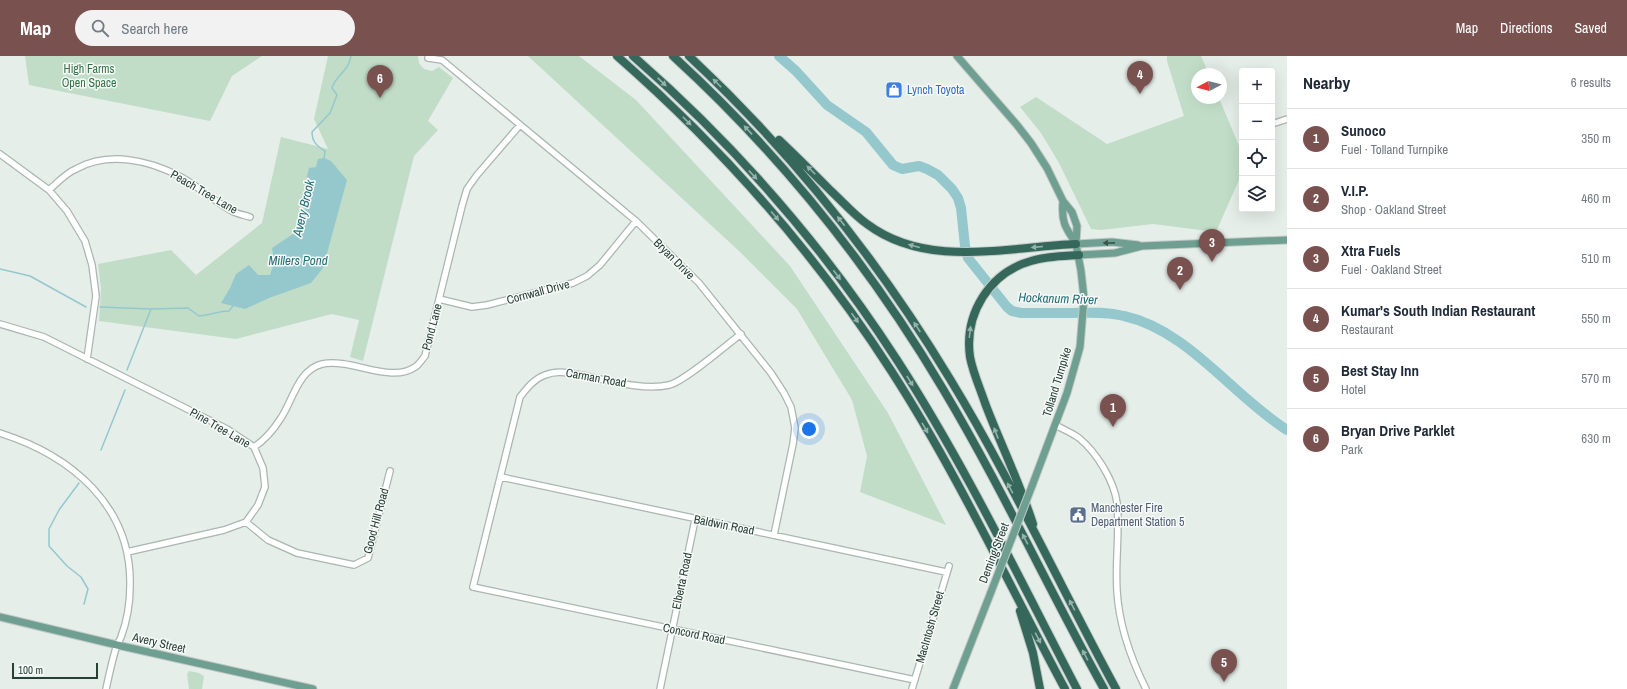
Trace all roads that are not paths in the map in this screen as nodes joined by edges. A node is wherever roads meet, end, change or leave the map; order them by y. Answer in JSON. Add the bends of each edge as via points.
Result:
{"nodes":[{"id":1,"x":617,"y":56,"type":"edge"},
{"id":2,"x":633,"y":56,"type":"edge"},
{"id":3,"x":674,"y":56,"type":"edge"},
{"id":4,"x":690,"y":56,"type":"edge"},
{"id":5,"x":957,"y":56,"type":"edge"},
{"id":6,"x":428,"y":58,"type":"dead end"},
{"id":7,"x":737,"y":103,"type":"junction"},
{"id":8,"x":1287,"y":119,"type":"edge"},
{"id":9,"x":1275,"y":123,"type":"edge"},
{"id":10,"x":520,"y":125,"type":"junction"},
{"id":11,"x":0,"y":154,"type":"edge"},
{"id":12,"x":49,"y":190,"type":"junction"},
{"id":13,"x":1063,"y":201,"type":"junction"},
{"id":14,"x":250,"y":217,"type":"dead end"},
{"id":15,"x":636,"y":221,"type":"junction"},
{"id":16,"x":1287,"y":240,"type":"edge"},
{"id":17,"x":1076,"y":244,"type":"junction"},
{"id":18,"x":1142,"y":246,"type":"junction"},
{"id":19,"x":1079,"y":255,"type":"junction"},
{"id":20,"x":439,"y":299,"type":"junction"},
{"id":21,"x":0,"y":324,"type":"edge"},
{"id":22,"x":741,"y":334,"type":"junction"},
{"id":23,"x":87,"y":359,"type":"junction"},
{"id":24,"x":1055,"y":425,"type":"junction"},
{"id":25,"x":0,"y":433,"type":"edge"},
{"id":26,"x":254,"y":447,"type":"junction"},
{"id":27,"x":390,"y":471,"type":"dead end"},
{"id":28,"x":501,"y":478,"type":"junction"},
{"id":29,"x":695,"y":520,"type":"junction"},
{"id":30,"x":246,"y":522,"type":"junction"},
{"id":31,"x":774,"y":535,"type":"junction"},
{"id":32,"x":1041,"y":547,"type":"junction"},
{"id":33,"x":127,"y":552,"type":"junction"},
{"id":34,"x":948,"y":566,"type":"dead end"},
{"id":35,"x":946,"y":572,"type":"junction"},
{"id":36,"x":473,"y":587,"type":"joint"},
{"id":37,"x":1013,"y":591,"type":"junction"},
{"id":38,"x":0,"y":617,"type":"edge"},
{"id":39,"x":671,"y":630,"type":"junction"},
{"id":40,"x":117,"y":645,"type":"junction"},
{"id":41,"x":915,"y":680,"type":"junction"},
{"id":42,"x":106,"y":689,"type":"edge"},
{"id":43,"x":313,"y":689,"type":"edge"},
{"id":44,"x":660,"y":689,"type":"edge"},
{"id":45,"x":912,"y":689,"type":"edge"},
{"id":46,"x":953,"y":689,"type":"edge"},
{"id":47,"x":1040,"y":689,"type":"edge"},
{"id":48,"x":1065,"y":689,"type":"edge"},
{"id":49,"x":1077,"y":689,"type":"edge"},
{"id":50,"x":1104,"y":689,"type":"edge"},
{"id":51,"x":1116,"y":689,"type":"edge"},
{"id":52,"x":1146,"y":689,"type":"edge"}],
"edges":[{"from":1,"to":37,"type":"highway","one_way":true,"via":[[730,164],[786,228],[834,290],[875,347],[921,420]]},
{"from":2,"to":49,"type":"highway","one_way":true,"via":[[680,98],[757,178],[815,246],[864,311],[942,434]]},
{"from":50,"to":3,"type":"highway","one_way":true,"via":[[960,417],[892,310],[848,247],[788,174],[727,107]]},
{"from":7,"to":4,"type":"highway","one_way":true},
{"from":5,"to":13,"type":"main road","name":"Tolland Turnpike","via":[[1028,138],[1047,168]]},
{"from":6,"to":10,"type":"street","name":"Bryan Drive","via":[[442,60]]},
{"from":17,"to":7,"type":"highway","one_way":true,"via":[[952,252],[906,244],[867,225],[804,163]]},
{"from":32,"to":7,"type":"highway","one_way":true,"via":[[961,398],[904,307],[824,200]]},
{"from":8,"to":9,"type":"street"},
{"from":10,"to":15,"type":"street","name":"Bryan Drive"},
{"from":10,"to":20,"type":"street","name":"Pond Lane","via":[[467,189]]},
{"from":11,"to":12,"type":"street"},
{"from":12,"to":14,"type":"street","name":"Peach Tree Lane","via":[[74,169],[94,161],[116,158],[140,161],[182,177],[233,212]]},
{"from":12,"to":23,"type":"street","via":[[67,211],[85,241],[92,266],[96,296]]},
{"from":13,"to":17,"type":"main road","name":"Tolland Turnpike","via":[[1072,212],[1076,226]]},
{"from":13,"to":17,"type":"main road","name":"Tolland Turnpike","via":[[1062,216],[1066,230]]},
{"from":15,"to":20,"type":"street","name":"Cornwall Drive","via":[[600,265],[573,283],[487,306],[472,307]]},
{"from":15,"to":22,"type":"street","name":"Bryan Drive","via":[[699,283]]},
{"from":16,"to":18,"type":"main road"},
{"from":18,"to":17,"type":"main road","one_way":true,"via":[[1112,242]]},
{"from":17,"to":19,"type":"main road","name":"Tolland Turnpike"},
{"from":18,"to":19,"type":"main road","via":[[1115,252]]},
{"from":19,"to":24,"type":"main road","name":"Tolland Turnpike","via":[[1084,298],[1082,327],[1076,365]]},
{"from":32,"to":19,"type":"highway","one_way":true,"via":[[1027,503],[1001,444],[972,365],[969,346],[971,327],[984,295],[998,278],[1031,261]]},
{"from":20,"to":26,"type":"street","name":"Pond Lane","via":[[425,356],[416,367],[404,373],[389,373],[353,364],[321,365],[310,371],[300,382],[281,418],[263,441]]},
{"from":21,"to":23,"type":"street","name":"Pine Tree Lane","via":[[44,337]]},
{"from":22,"to":28,"type":"street","name":"Carman Road","via":[[671,385],[644,387],[561,372],[545,375],[531,383],[520,397]]},
{"from":22,"to":31,"type":"street","name":"Bryan Drive","via":[[771,373],[791,407],[794,444]]},
{"from":23,"to":26,"type":"street","name":"Pine Tree Lane","via":[[227,429]]},
{"from":24,"to":46,"type":"main road","name":"Deming Street","bridge":true},
{"from":24,"to":52,"type":"street","name":"Tolland Turnpike","via":[[1078,438],[1090,449],[1110,480],[1117,501],[1117,592],[1122,624],[1128,648]]},
{"from":25,"to":33,"type":"street","via":[[42,449],[92,486],[120,531]]},
{"from":26,"to":30,"type":"street","name":"Pine Tree Lane","via":[[263,468],[265,487],[258,505]]},
{"from":27,"to":30,"type":"street","name":"Good Hill Road","via":[[368,558],[354,565],[296,553],[268,540]]},
{"from":28,"to":29,"type":"street","name":"Baldwin Road"},
{"from":28,"to":36,"type":"street","name":"Carman Road"},
{"from":29,"to":31,"type":"street","name":"Baldwin Road"},
{"from":29,"to":39,"type":"street","name":"Elberta Road"},
{"from":30,"to":33,"type":"street","via":[[224,530]]},
{"from":31,"to":35,"type":"street","name":"Baldwin Road"},
{"from":51,"to":32,"type":"highway","one_way":true},
{"from":33,"to":40,"type":"street","via":[[130,585],[128,608],[122,637]]},
{"from":34,"to":35,"type":"street","name":"MacIntosh Street"},
{"from":35,"to":41,"type":"street","name":"MacIntosh Street"},
{"from":36,"to":39,"type":"street","name":"Concord Road"},
{"from":37,"to":47,"type":"highway","via":[[1033,654]]},
{"from":37,"to":48,"type":"highway","one_way":true},
{"from":38,"to":40,"type":"main road","name":"Avery Street"},
{"from":39,"to":41,"type":"street","name":"Concord Road"},
{"from":39,"to":44,"type":"street","name":"Elberta Road"},
{"from":40,"to":42,"type":"street"},
{"from":40,"to":43,"type":"main road","name":"Avery Street"},
{"from":41,"to":45,"type":"street","name":"MacIntosh Street"}]}
